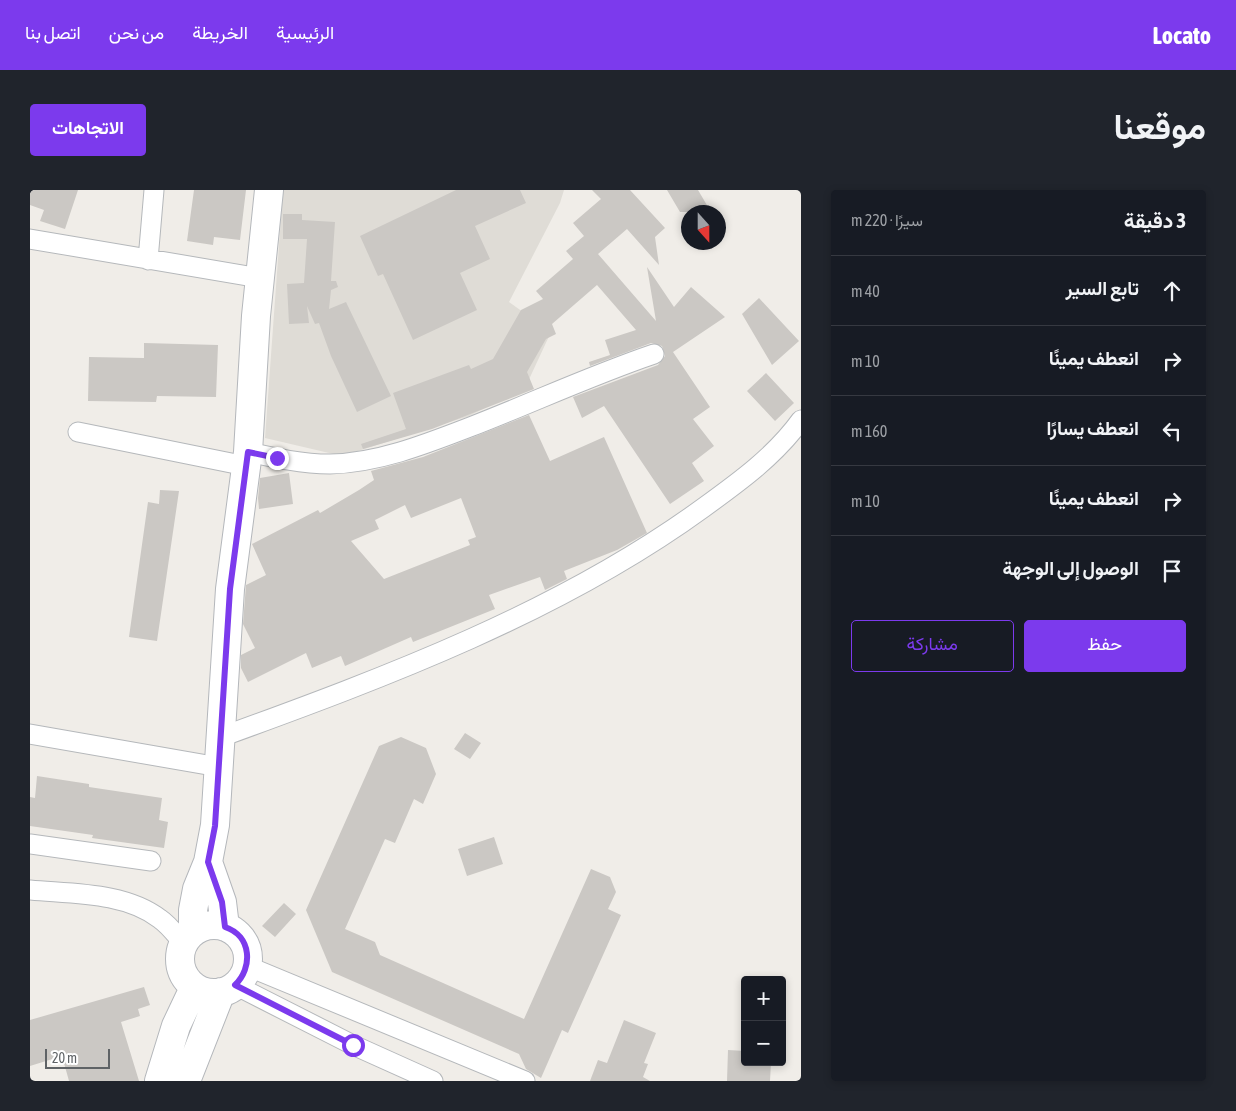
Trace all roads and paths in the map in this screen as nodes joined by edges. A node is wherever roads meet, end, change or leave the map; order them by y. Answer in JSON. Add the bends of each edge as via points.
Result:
{"nodes":[{"id":1,"x":154,"y":190,"type":"edge"},
{"id":2,"x":269,"y":190,"type":"edge"},
{"id":3,"x":30,"y":239,"type":"edge"},
{"id":4,"x":148,"y":260,"type":"junction"},
{"id":5,"x":260,"y":278,"type":"junction"},
{"id":6,"x":654,"y":354,"type":"dead end"},
{"id":7,"x":801,"y":420,"type":"edge"},
{"id":8,"x":78,"y":432,"type":"dead end"},
{"id":9,"x":246,"y":459,"type":"junction"},
{"id":10,"x":30,"y":734,"type":"edge"},
{"id":11,"x":221,"y":737,"type":"junction"},
{"id":12,"x":219,"y":767,"type":"junction"},
{"id":13,"x":30,"y":844,"type":"edge"},
{"id":14,"x":151,"y":861,"type":"dead end"},
{"id":15,"x":208,"y":862,"type":"junction"},
{"id":16,"x":30,"y":890,"type":"edge"},
{"id":17,"x":225,"y":927,"type":"junction"},
{"id":18,"x":188,"y":938,"type":"junction"},
{"id":19,"x":234,"y":981,"type":"junction"},
{"id":20,"x":194,"y":988,"type":"junction"},
{"id":21,"x":159,"y":1081,"type":"edge"},
{"id":22,"x":186,"y":1081,"type":"edge"},
{"id":23,"x":433,"y":1081,"type":"edge"},
{"id":24,"x":525,"y":1081,"type":"edge"}],
"edges":[{"from":1,"to":4,"type":"street"},
{"from":2,"to":5,"type":"street"},
{"from":3,"to":4,"type":"street"},
{"from":4,"to":5,"type":"street"},
{"from":5,"to":9,"type":"street"},
{"from":6,"to":9,"type":"street","via":[[600,372],[437,440],[395,453],[331,464]]},
{"from":7,"to":11,"type":"street","via":[[762,463],[729,489],[666,535],[596,578],[339,694]]},
{"from":8,"to":9,"type":"street"},
{"from":9,"to":11,"type":"street","via":[[230,589]]},
{"from":10,"to":12,"type":"street"},
{"from":11,"to":12,"type":"street"},
{"from":12,"to":15,"type":"street","via":[[215,826]]},
{"from":13,"to":14,"type":"street"},
{"from":15,"to":17,"type":"street","via":[[222,902]]},
{"from":15,"to":18,"type":"street","via":[[197,889]]},
{"from":16,"to":18,"type":"street","via":[[119,900],[137,906]]},
{"from":17,"to":18,"type":"street","via":[[208,925]]},
{"from":17,"to":19,"type":"street","via":[[239,935],[248,955]]},
{"from":18,"to":20,"type":"street","via":[[181,964]]},
{"from":19,"to":20,"type":"street","via":[[213,992]]},
{"from":19,"to":22,"type":"street"},
{"from":19,"to":23,"type":"street","via":[[353,1045]]},
{"from":19,"to":24,"type":"street"},
{"from":20,"to":21,"type":"street","via":[[176,1026]]}]}
